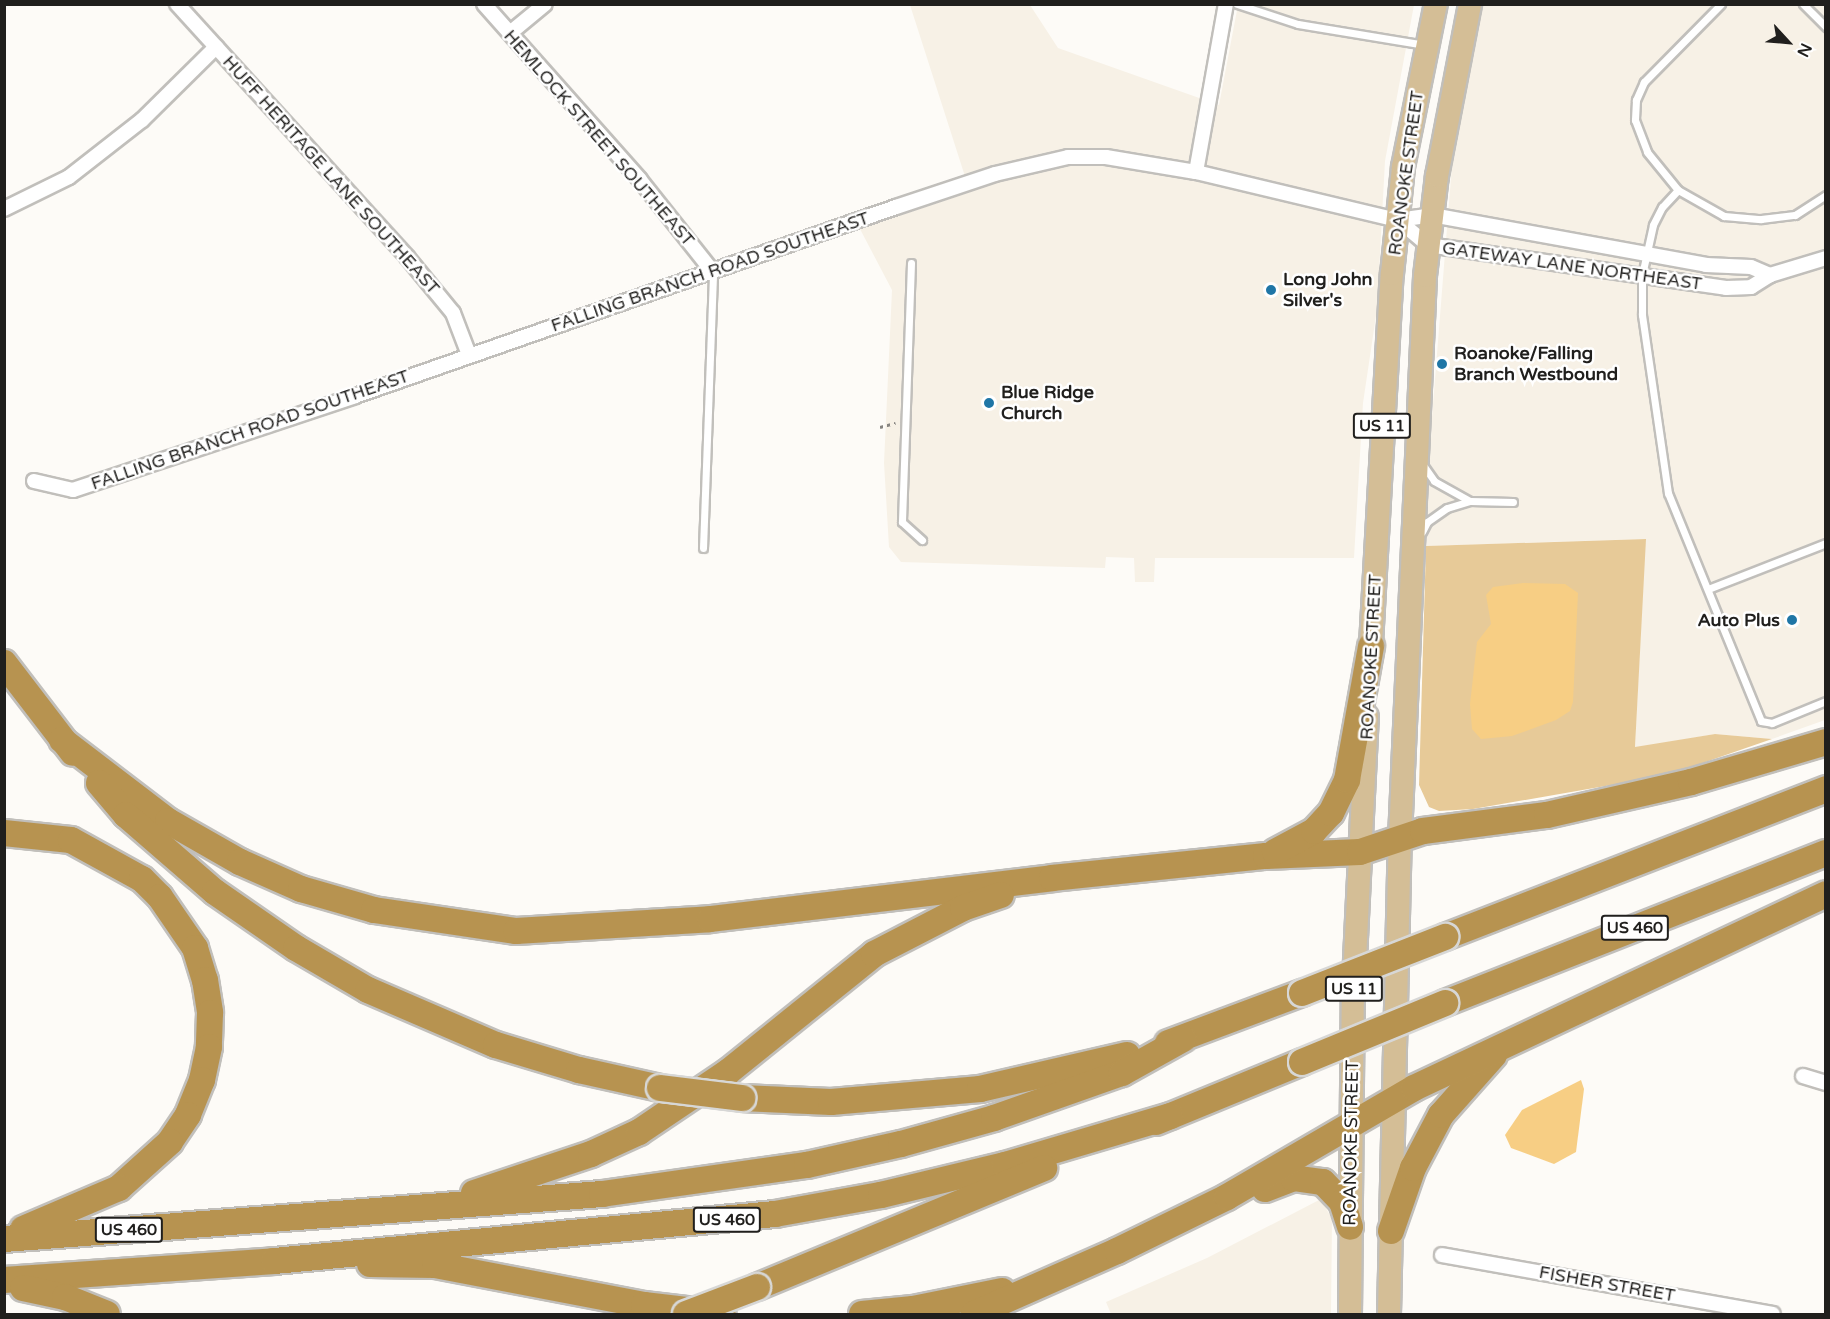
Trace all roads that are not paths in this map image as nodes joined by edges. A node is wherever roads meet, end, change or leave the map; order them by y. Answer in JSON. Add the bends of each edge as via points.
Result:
{"nodes":[{"id":1,"x":177,"y":4,"type":"edge"},
{"id":2,"x":484,"y":4,"type":"edge"},
{"id":3,"x":545,"y":4,"type":"edge"},
{"id":4,"x":1226,"y":4,"type":"edge"},
{"id":5,"x":1237,"y":4,"type":"edge"},
{"id":6,"x":1436,"y":4,"type":"edge"},
{"id":7,"x":1470,"y":4,"type":"edge"},
{"id":8,"x":1721,"y":4,"type":"edge"},
{"id":9,"x":1803,"y":4,"type":"edge"},
{"id":10,"x":1826,"y":27,"type":"edge"},
{"id":11,"x":510,"y":33,"type":"junction"},
{"id":12,"x":1426,"y":45,"type":"junction"},
{"id":13,"x":216,"y":47,"type":"junction"},
{"id":14,"x":1196,"y":172,"type":"junction"},
{"id":15,"x":1678,"y":190,"type":"junction"},
{"id":16,"x":1826,"y":195,"type":"edge"},
{"id":17,"x":4,"y":209,"type":"edge"},
{"id":18,"x":1432,"y":215,"type":"junction"},
{"id":19,"x":1398,"y":220,"type":"junction"},
{"id":20,"x":1428,"y":245,"type":"junction"},
{"id":21,"x":1645,"y":255,"type":"junction"},
{"id":22,"x":1826,"y":258,"type":"edge"},
{"id":23,"x":911,"y":263,"type":"dead end"},
{"id":24,"x":713,"y":272,"type":"junction"},
{"id":25,"x":1641,"y":275,"type":"junction"},
{"id":26,"x":1770,"y":275,"type":"junction"},
{"id":27,"x":469,"y":355,"type":"junction"},
{"id":28,"x":1416,"y":445,"type":"junction"},
{"id":29,"x":34,"y":481,"type":"dead end"},
{"id":30,"x":1470,"y":501,"type":"junction"},
{"id":31,"x":1513,"y":502,"type":"dead end"},
{"id":32,"x":922,"y":540,"type":"dead end"},
{"id":33,"x":1826,"y":543,"type":"edge"},
{"id":34,"x":703,"y":548,"type":"dead end"},
{"id":35,"x":1411,"y":565,"type":"junction"},
{"id":36,"x":1708,"y":589,"type":"junction"},
{"id":37,"x":1371,"y":646,"type":"junction"},
{"id":38,"x":4,"y":663,"type":"edge"},
{"id":39,"x":1826,"y":701,"type":"edge"},
{"id":40,"x":62,"y":740,"type":"junction"},
{"id":41,"x":1826,"y":742,"type":"edge"},
{"id":42,"x":1826,"y":789,"type":"edge"},
{"id":43,"x":4,"y":833,"type":"edge"},
{"id":44,"x":1400,"y":838,"type":"junction"},
{"id":45,"x":1360,"y":852,"type":"junction"},
{"id":46,"x":1826,"y":853,"type":"edge"},
{"id":47,"x":1266,"y":856,"type":"junction"},
{"id":48,"x":1052,"y":878,"type":"junction"},
{"id":49,"x":1826,"y":894,"type":"edge"},
{"id":50,"x":1183,"y":1039,"type":"junction"},
{"id":51,"x":1504,"y":1044,"type":"junction"},
{"id":52,"x":1803,"y":1076,"type":"dead end"},
{"id":53,"x":1826,"y":1083,"type":"edge"},
{"id":54,"x":1394,"y":1100,"type":"junction"},
{"id":55,"x":1170,"y":1116,"type":"junction"},
{"id":56,"x":1351,"y":1127,"type":"junction"},
{"id":57,"x":1227,"y":1197,"type":"junction"},
{"id":58,"x":421,"y":1208,"type":"junction"},
{"id":59,"x":1350,"y":1227,"type":"junction"},
{"id":60,"x":1390,"y":1231,"type":"junction"},
{"id":61,"x":4,"y":1237,"type":"edge"},
{"id":62,"x":1442,"y":1255,"type":"dead end"},
{"id":63,"x":274,"y":1261,"type":"junction"},
{"id":64,"x":4,"y":1282,"type":"edge"},
{"id":65,"x":1040,"y":1283,"type":"junction"},
{"id":66,"x":107,"y":1314,"type":"edge"},
{"id":67,"x":686,"y":1314,"type":"edge"},
{"id":68,"x":722,"y":1314,"type":"edge"},
{"id":69,"x":862,"y":1314,"type":"edge"},
{"id":70,"x":974,"y":1314,"type":"edge"},
{"id":71,"x":1350,"y":1314,"type":"edge"},
{"id":72,"x":1389,"y":1314,"type":"edge"},
{"id":73,"x":1773,"y":1314,"type":"edge"}],
"edges":[{"from":1,"to":13,"type":"street","name":"HUFF HERITAGE LANE SOUTHEAST"},
{"from":2,"to":11,"type":"street","name":"HEMLOCK STREET SOUTHEAST"},
{"from":3,"to":11,"type":"street"},
{"from":4,"to":14,"type":"street"},
{"from":5,"to":12,"type":"lane","via":[[1298,24]]},
{"from":6,"to":12,"type":"main road","name":"ROANOKE STREET","number":"US 11"},
{"from":7,"to":18,"type":"main road","name":"ROANOKE STREET","number":"US 11","via":[[1454,72]]},
{"from":8,"to":15,"type":"lane","via":[[1654,67],[1636,100],[1639,137]]},
{"from":9,"to":10,"type":"lane"},
{"from":11,"to":24,"type":"street","name":"HEMLOCK STREET SOUTHEAST","via":[[640,180]]},
{"from":12,"to":19,"type":"main road","name":"ROANOKE STREET","number":"US 11"},
{"from":13,"to":17,"type":"street","via":[[142,120],[69,177]]},
{"from":13,"to":27,"type":"street","name":"HUFF HERITAGE LANE SOUTHEAST","via":[[453,312]]},
{"from":14,"to":19,"type":"street","name":"FALLING BRANCH ROAD SOUTHEAST"},
{"from":14,"to":24,"type":"street","name":"FALLING BRANCH ROAD SOUTHEAST","via":[[1106,157],[1068,157],[1030,164]]},
{"from":15,"to":16,"type":"lane","via":[[1707,209],[1743,219],[1795,215]]},
{"from":15,"to":21,"type":"lane","via":[[1662,207]]},
{"from":18,"to":19,"type":"street","name":"GATEWAY LANE NORTHEAST"},
{"from":18,"to":20,"type":"main road","name":"ROANOKE STREET","number":"US 11"},
{"from":18,"to":21,"type":"street","name":"GATEWAY LANE NORTHEAST"},
{"from":19,"to":20,"type":"street","name":"GATEWAY LANE NORTHEAST"},
{"from":19,"to":37,"type":"main road","name":"ROANOKE STREET","number":"US 11","via":[[1384,383]]},
{"from":20,"to":25,"type":"street","name":"GATEWAY LANE NORTHEAST"},
{"from":20,"to":28,"type":"main road","name":"ROANOKE STREET","number":"US 11"},
{"from":21,"to":25,"type":"lane"},
{"from":21,"to":26,"type":"street","name":"GATEWAY LANE NORTHEAST","via":[[1706,265],[1750,267]]},
{"from":22,"to":26,"type":"street","name":"GATEWAY LANE NORTHEAST"},
{"from":23,"to":32,"type":"lane","via":[[902,522]]},
{"from":24,"to":27,"type":"street","name":"FALLING BRANCH ROAD SOUTHEAST"},
{"from":24,"to":34,"type":"lane"},
{"from":25,"to":26,"type":"street","name":"GATEWAY LANE NORTHEAST","via":[[1726,288],[1751,287]]},
{"from":25,"to":36,"type":"lane","via":[[1642,315],[1668,493]]},
{"from":27,"to":29,"type":"street","name":"FALLING BRANCH ROAD SOUTHEAST","via":[[73,490]]},
{"from":28,"to":30,"type":"lane","via":[[1423,466],[1434,481]]},
{"from":28,"to":35,"type":"main road","name":"ROANOKE STREET","number":"US 11"},
{"from":30,"to":31,"type":"lane"},
{"from":30,"to":35,"type":"lane","via":[[1436,513],[1427,522]]},
{"from":33,"to":36,"type":"lane"},
{"from":35,"to":44,"type":"main road","name":"ROANOKE STREET","number":"US 11"},
{"from":36,"to":39,"type":"lane","via":[[1761,721],[1772,723]]},
{"from":37,"to":45,"type":"main road","name":"ROANOKE STREET","number":"US 11"},
{"from":37,"to":47,"type":"highway","via":[[1347,780],[1331,813],[1314,831]]},
{"from":38,"to":40,"type":"highway"},
{"from":40,"to":48,"type":"highway","via":[[168,821],[240,861],[301,889],[374,910],[442,922],[516,930],[711,919]]},
{"from":40,"to":50,"type":"highway","bridge":true,"via":[[126,815],[215,892],[348,978],[496,1045],[579,1070],[660,1088],[742,1098],[831,1102],[980,1089],[1055,1074]]},
{"from":41,"to":44,"type":"highway","via":[[1691,782],[1569,810]]},
{"from":42,"to":50,"type":"highway","number":"US 460","bridge":true},
{"from":43,"to":61,"type":"highway","via":[[71,840],[142,879],[160,897],[195,948],[210,1013],[209,1047],[196,1098],[154,1160],[119,1188],[88,1204]]},
{"from":44,"to":45,"type":"highway"},
{"from":44,"to":54,"type":"main road","name":"ROANOKE STREET","number":"US 11"},
{"from":45,"to":47,"type":"highway"},
{"from":45,"to":56,"type":"main road","name":"ROANOKE STREET","number":"US 11"},
{"from":46,"to":55,"type":"highway","number":"US 460","bridge":true},
{"from":47,"to":48,"type":"highway"},
{"from":48,"to":58,"type":"highway","via":[[963,908],[874,954],[728,1072],[639,1132],[591,1154]]},
{"from":49,"to":51,"type":"highway"},
{"from":50,"to":58,"type":"highway","number":"US 460","via":[[1122,1073],[994,1118],[880,1149],[706,1182]]},
{"from":51,"to":54,"type":"highway"},
{"from":51,"to":60,"type":"highway","via":[[1441,1114],[1413,1168]]},
{"from":52,"to":53,"type":"street"},
{"from":54,"to":56,"type":"highway"},
{"from":54,"to":60,"type":"main road","name":"ROANOKE STREET","number":"US 11"},
{"from":55,"to":63,"type":"highway","number":"US 460","via":[[893,1193],[775,1214]]},
{"from":55,"to":67,"type":"highway","number":"US 460","bridge":true},
{"from":56,"to":57,"type":"highway"},
{"from":56,"to":59,"type":"main road","name":"ROANOKE STREET","number":"US 11"},
{"from":57,"to":59,"type":"highway","via":[[1248,1195],[1293,1178],[1314,1179],[1336,1193]]},
{"from":57,"to":65,"type":"highway","via":[[1117,1251]]},
{"from":58,"to":61,"type":"highway","number":"US 460"},
{"from":59,"to":71,"type":"main road","name":"ROANOKE STREET","number":"US 11"},
{"from":60,"to":72,"type":"main road","name":"ROANOKE STREET","number":"US 11"},
{"from":62,"to":73,"type":"street","name":"FISHER STREET"},
{"from":63,"to":64,"type":"highway","number":"US 460"},
{"from":63,"to":68,"type":"highway","via":[[435,1265],[644,1305]]},
{"from":64,"to":66,"type":"highway","via":[[65,1297]]},
{"from":65,"to":69,"type":"highway","via":[[912,1309]]},
{"from":65,"to":70,"type":"highway"}]}
